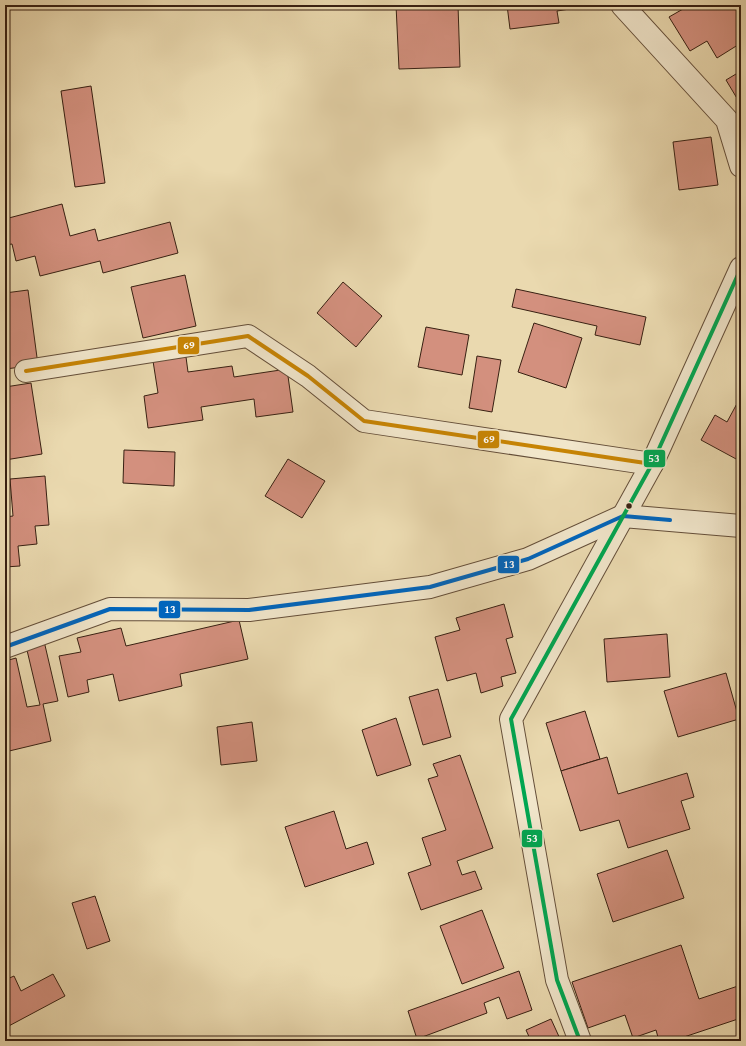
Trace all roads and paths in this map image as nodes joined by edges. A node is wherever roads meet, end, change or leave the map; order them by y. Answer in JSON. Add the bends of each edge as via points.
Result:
{"nodes":[{"id":1,"x":622,"y":5,"type":"edge"},
{"id":2,"x":741,"y":166,"type":"edge"},
{"id":3,"x":741,"y":269,"type":"edge"},
{"id":4,"x":26,"y":371,"type":"dead end"},
{"id":5,"x":652,"y":464,"type":"junction"},
{"id":6,"x":623,"y":516,"type":"junction"},
{"id":7,"x":741,"y":526,"type":"edge"},
{"id":8,"x":5,"y":646,"type":"edge"},
{"id":9,"x":580,"y":1041,"type":"edge"}],
"edges":[{"from":1,"to":2,"type":"street","via":[[727,120]]},
{"from":3,"to":5,"type":"street"},
{"from":4,"to":5,"type":"street","via":[[248,336],[308,376],[364,421]]},
{"from":5,"to":6,"type":"street"},
{"from":6,"to":7,"type":"street"},
{"from":6,"to":8,"type":"street","via":[[528,559],[430,587],[249,610],[110,609]]},
{"from":6,"to":9,"type":"street","via":[[511,719],[557,980]]}]}
